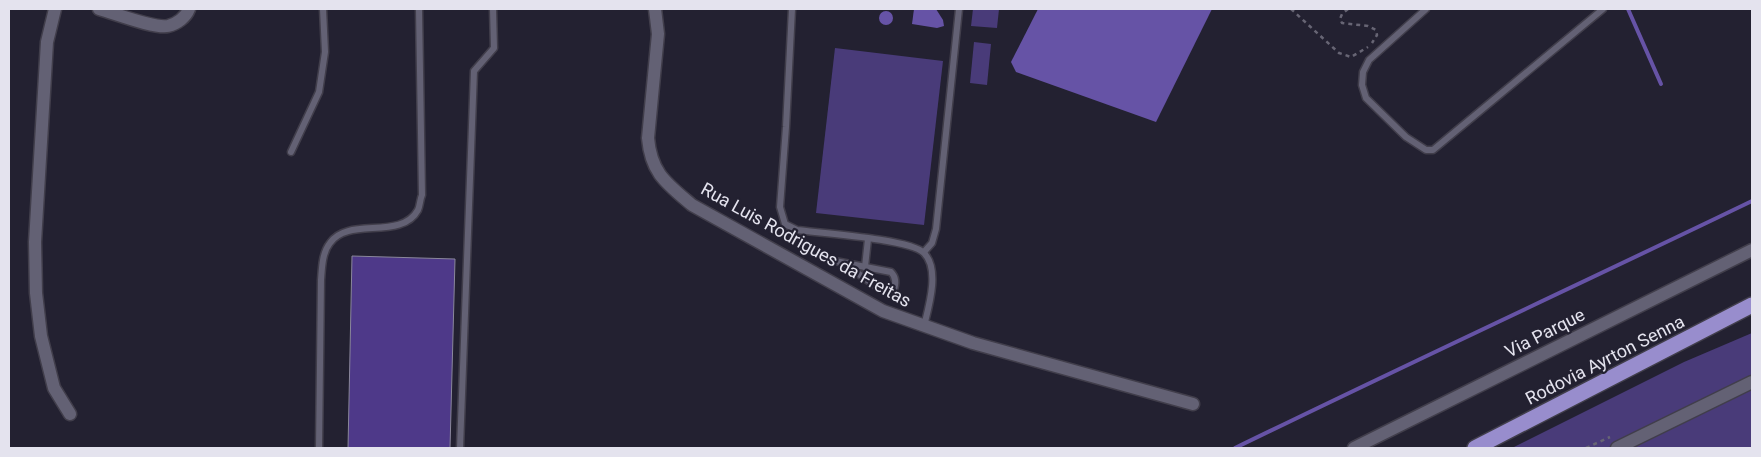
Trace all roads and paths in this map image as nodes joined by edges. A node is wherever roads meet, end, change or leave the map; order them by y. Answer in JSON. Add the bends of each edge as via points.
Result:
{"nodes":[{"id":1,"x":55,"y":9,"type":"edge"},
{"id":2,"x":99,"y":9,"type":"edge"},
{"id":3,"x":189,"y":9,"type":"edge"},
{"id":4,"x":323,"y":9,"type":"edge"},
{"id":5,"x":419,"y":9,"type":"edge"},
{"id":6,"x":493,"y":9,"type":"edge"},
{"id":7,"x":655,"y":9,"type":"edge"},
{"id":8,"x":792,"y":9,"type":"edge"},
{"id":9,"x":959,"y":9,"type":"edge"},
{"id":10,"x":1291,"y":9,"type":"edge"},
{"id":11,"x":1348,"y":9,"type":"edge"},
{"id":12,"x":1426,"y":9,"type":"edge"},
{"id":13,"x":1603,"y":9,"type":"edge"},
{"id":14,"x":291,"y":152,"type":"dead end"},
{"id":15,"x":868,"y":239,"type":"junction"},
{"id":16,"x":1752,"y":250,"type":"edge"},
{"id":17,"x":924,"y":252,"type":"junction"},
{"id":18,"x":830,"y":260,"type":"dead end"},
{"id":19,"x":843,"y":263,"type":"junction"},
{"id":20,"x":865,"y":267,"type":"junction"},
{"id":21,"x":1752,"y":304,"type":"edge"},
{"id":22,"x":924,"y":326,"type":"junction"},
{"id":23,"x":1752,"y":382,"type":"edge"},
{"id":24,"x":1193,"y":404,"type":"dead end"},
{"id":25,"x":70,"y":414,"type":"dead end"},
{"id":26,"x":319,"y":448,"type":"edge"},
{"id":27,"x":460,"y":448,"type":"edge"},
{"id":28,"x":1354,"y":448,"type":"edge"},
{"id":29,"x":1475,"y":448,"type":"edge"},
{"id":30,"x":1617,"y":448,"type":"edge"}],
"edges":[{"from":1,"to":25,"type":"street","via":[[46,52],[35,242],[36,293],[41,336],[54,388]]},
{"from":2,"to":3,"type":"street","via":[[156,26],[168,26],[179,21]]},
{"from":4,"to":14,"type":"lane","via":[[325,52],[319,92]]},
{"from":5,"to":26,"type":"lane","via":[[422,195],[418,210],[409,219],[393,226],[350,230],[336,235],[324,254]]},
{"from":6,"to":27,"type":"lane","via":[[494,48],[474,71]]},
{"from":7,"to":22,"type":"street","name":"Rua Luis Rodrigues da Freitas","via":[[658,34],[648,138],[657,172],[692,205],[884,311]]},
{"from":8,"to":15,"type":"lane","via":[[780,206],[783,221],[796,230]]},
{"from":9,"to":17,"type":"lane","via":[[936,228],[932,243]]},
{"from":10,"to":11,"type":"path","via":[[1339,53],[1352,58],[1372,44],[1377,35],[1376,30],[1368,26],[1342,23],[1342,14]]},
{"from":12,"to":13,"type":"lane","via":[[1368,60],[1362,85],[1366,98],[1406,137],[1426,150],[1433,150]]},
{"from":15,"to":17,"type":"lane","via":[[910,245]]},
{"from":15,"to":20,"type":"lane"},
{"from":16,"to":28,"type":"street","name":"Via Parque"},
{"from":17,"to":22,"type":"lane","via":[[929,261],[932,288]]},
{"from":18,"to":19,"type":"lane"},
{"from":19,"to":20,"type":"lane"},
{"from":19,"to":20,"type":"lane","via":[[883,291],[893,292],[896,280],[891,272]]},
{"from":21,"to":29,"type":"highway","name":"Rodovia Ayrton Senna"},
{"from":22,"to":24,"type":"street","name":"Rua Luis Rodrigues da Freitas","via":[[973,343]]},
{"from":23,"to":30,"type":"street"}]}
